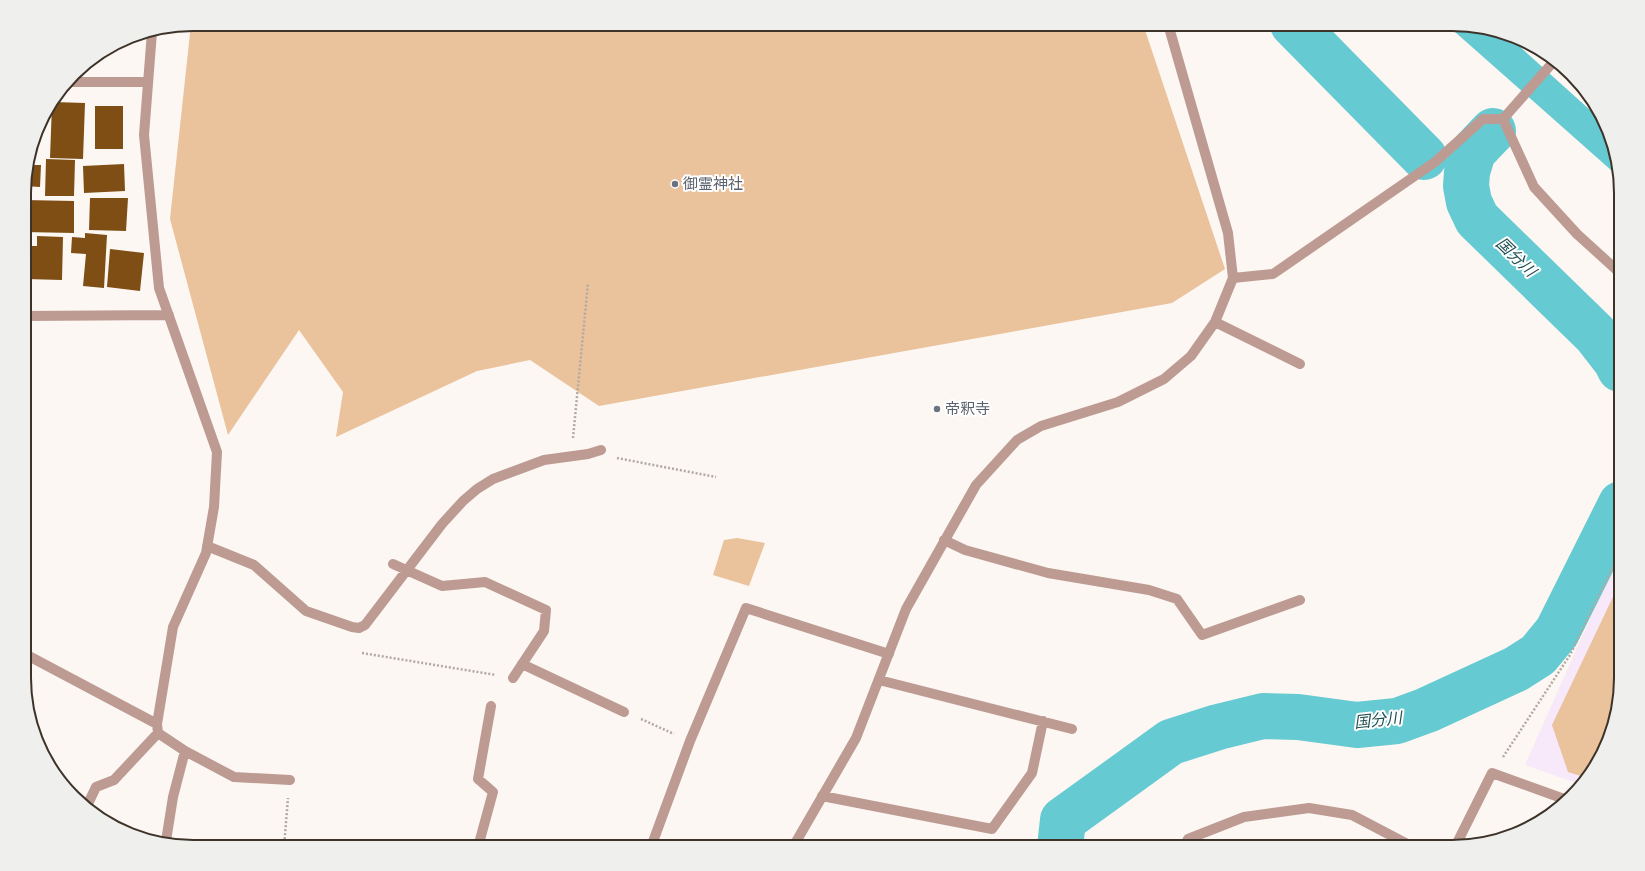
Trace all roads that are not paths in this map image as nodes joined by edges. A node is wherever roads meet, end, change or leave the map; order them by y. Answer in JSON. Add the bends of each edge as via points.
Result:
{"nodes":[{"id":1,"x":1170,"y":31,"type":"edge"},
{"id":2,"x":152,"y":37,"type":"edge"},
{"id":3,"x":1551,"y":64,"type":"edge"},
{"id":4,"x":74,"y":82,"type":"edge"},
{"id":5,"x":147,"y":82,"type":"junction"},
{"id":6,"x":1503,"y":119,"type":"junction"},
{"id":7,"x":1614,"y":267,"type":"edge"},
{"id":8,"x":1233,"y":278,"type":"junction"},
{"id":9,"x":169,"y":315,"type":"junction"},
{"id":10,"x":31,"y":316,"type":"edge"},
{"id":11,"x":1215,"y":322,"type":"junction"},
{"id":12,"x":1300,"y":364,"type":"dead end"},
{"id":13,"x":601,"y":450,"type":"road end"},
{"id":14,"x":944,"y":540,"type":"junction"},
{"id":15,"x":207,"y":546,"type":"junction"},
{"id":16,"x":393,"y":564,"type":"dead end"},
{"id":17,"x":406,"y":570,"type":"junction"},
{"id":18,"x":1300,"y":600,"type":"dead end"},
{"id":19,"x":889,"y":654,"type":"junction"},
{"id":20,"x":31,"y":657,"type":"edge"},
{"id":21,"x":522,"y":664,"type":"junction"},
{"id":22,"x":513,"y":678,"type":"road end"},
{"id":23,"x":879,"y":680,"type":"junction"},
{"id":24,"x":491,"y":706,"type":"dead end"},
{"id":25,"x":624,"y":712,"type":"road end"},
{"id":26,"x":1043,"y":721,"type":"junction"},
{"id":27,"x":157,"y":728,"type":"junction"},
{"id":28,"x":1072,"y":729,"type":"dead end"},
{"id":29,"x":186,"y":750,"type":"junction"},
{"id":30,"x":290,"y":780,"type":"road end"},
{"id":31,"x":822,"y":796,"type":"junction"},
{"id":32,"x":1561,"y":798,"type":"edge"},
{"id":33,"x":89,"y":802,"type":"edge"},
{"id":34,"x":166,"y":838,"type":"edge"},
{"id":35,"x":480,"y":840,"type":"edge"},
{"id":36,"x":654,"y":840,"type":"edge"},
{"id":37,"x":797,"y":840,"type":"edge"},
{"id":38,"x":1188,"y":840,"type":"edge"},
{"id":39,"x":1400,"y":840,"type":"edge"},
{"id":40,"x":1458,"y":840,"type":"edge"}],
"edges":[{"from":1,"to":8,"type":"street","via":[[1228,233]]},
{"from":2,"to":5,"type":"street"},
{"from":3,"to":6,"type":"street"},
{"from":4,"to":5,"type":"street"},
{"from":5,"to":9,"type":"street","via":[[144,135],[159,288]]},
{"from":6,"to":7,"type":"street","via":[[1534,187],[1577,234]]},
{"from":6,"to":8,"type":"street","via":[[1483,119],[1435,162],[1273,274]]},
{"from":8,"to":11,"type":"street"},
{"from":9,"to":10,"type":"street"},
{"from":9,"to":15,"type":"street","via":[[217,452],[214,507]]},
{"from":11,"to":12,"type":"street"},
{"from":11,"to":14,"type":"street","via":[[1191,356],[1164,379],[1118,402],[1042,426],[1017,440],[976,485]]},
{"from":13,"to":17,"type":"street","via":[[544,460],[493,479],[462,501]]},
{"from":14,"to":18,"type":"street","via":[[965,550],[1048,573],[1149,590],[1177,599],[1202,635]]},
{"from":14,"to":19,"type":"street","via":[[906,610]]},
{"from":15,"to":17,"type":"street","via":[[254,565],[306,611],[352,628],[365,625]]},
{"from":15,"to":27,"type":"street","via":[[173,627]]},
{"from":16,"to":17,"type":"street"},
{"from":17,"to":21,"type":"street","via":[[442,586],[485,582],[546,610],[544,631]]},
{"from":19,"to":23,"type":"street"},
{"from":19,"to":36,"type":"street","via":[[746,608],[690,741]]},
{"from":20,"to":27,"type":"street"},
{"from":21,"to":22,"type":"street"},
{"from":21,"to":25,"type":"street"},
{"from":23,"to":26,"type":"street"},
{"from":23,"to":31,"type":"street","via":[[856,738]]},
{"from":24,"to":35,"type":"street","via":[[478,779],[493,792]]},
{"from":26,"to":28,"type":"street"},
{"from":26,"to":31,"type":"street","via":[[1032,773],[992,829]]},
{"from":27,"to":29,"type":"street"},
{"from":27,"to":33,"type":"street","via":[[114,780],[96,787]]},
{"from":29,"to":30,"type":"street","via":[[234,777]]},
{"from":29,"to":34,"type":"street","via":[[173,797]]},
{"from":31,"to":37,"type":"street"},
{"from":32,"to":40,"type":"street","via":[[1492,773]]},
{"from":38,"to":39,"type":"street","via":[[1244,817],[1309,808],[1352,815]]}]}
